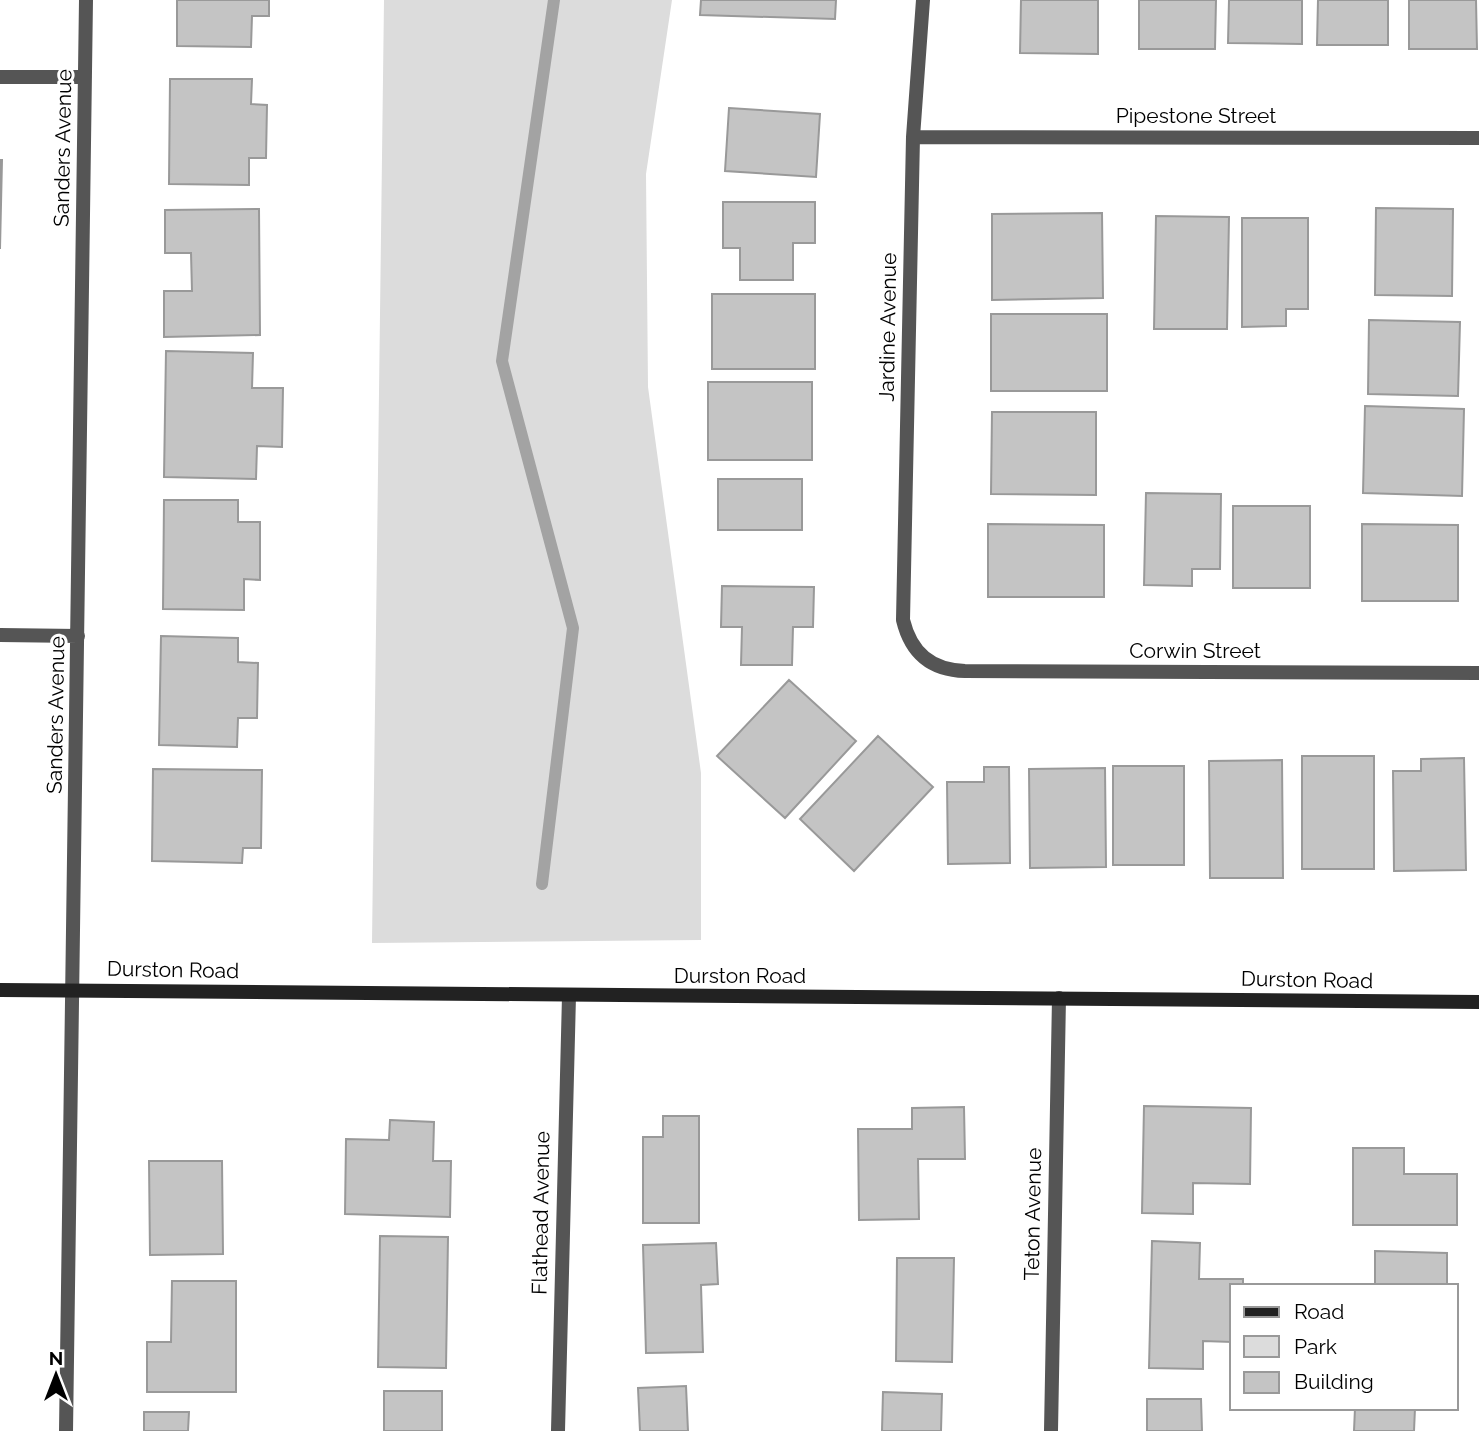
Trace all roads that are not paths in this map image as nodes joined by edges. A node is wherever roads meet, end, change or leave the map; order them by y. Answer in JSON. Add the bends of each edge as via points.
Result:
{"nodes":[{"id":1,"x":86,"y":0,"type":"edge"},
{"id":2,"x":923,"y":0,"type":"edge"},
{"id":3,"x":0,"y":77,"type":"edge"},
{"id":4,"x":85,"y":77,"type":"junction"},
{"id":5,"x":913,"y":137,"type":"junction"},
{"id":6,"x":1479,"y":138,"type":"edge"},
{"id":7,"x":0,"y":635,"type":"edge"},
{"id":8,"x":78,"y":636,"type":"junction"},
{"id":9,"x":918,"y":652,"type":"joint"},
{"id":10,"x":1479,"y":673,"type":"edge"},
{"id":11,"x":0,"y":990,"type":"edge"},
{"id":12,"x":74,"y":990,"type":"junction"},
{"id":13,"x":569,"y":996,"type":"junction"},
{"id":14,"x":1059,"y":998,"type":"junction"},
{"id":15,"x":1479,"y":1002,"type":"edge"},
{"id":16,"x":66,"y":1431,"type":"edge"},
{"id":17,"x":558,"y":1431,"type":"edge"},
{"id":18,"x":1051,"y":1431,"type":"edge"}],
"edges":[{"from":1,"to":4,"type":"street","name":"Sanders Avenue"},
{"from":2,"to":5,"type":"street","name":"Jardine Avenue"},
{"from":3,"to":4,"type":"street"},
{"from":4,"to":8,"type":"street","name":"Sanders Avenue"},
{"from":5,"to":6,"type":"street","name":"Pipestone Street"},
{"from":5,"to":9,"type":"street","name":"Jardine Avenue","via":[[903,620],[908,640]]},
{"from":7,"to":8,"type":"street"},
{"from":8,"to":12,"type":"street","name":"Sanders Avenue"},
{"from":9,"to":10,"type":"street","name":"Corwin Street","via":[[933,667],[965,671]]},
{"from":11,"to":12,"type":"main road","name":"Durston Road"},
{"from":12,"to":13,"type":"main road","name":"Durston Road"},
{"from":12,"to":16,"type":"street","name":"Sanders Avenue"},
{"from":13,"to":14,"type":"main road","name":"Durston Road"},
{"from":13,"to":17,"type":"street","name":"Flathead Avenue"},
{"from":14,"to":15,"type":"main road","name":"Durston Road"},
{"from":14,"to":18,"type":"street","name":"Teton Avenue"}]}
